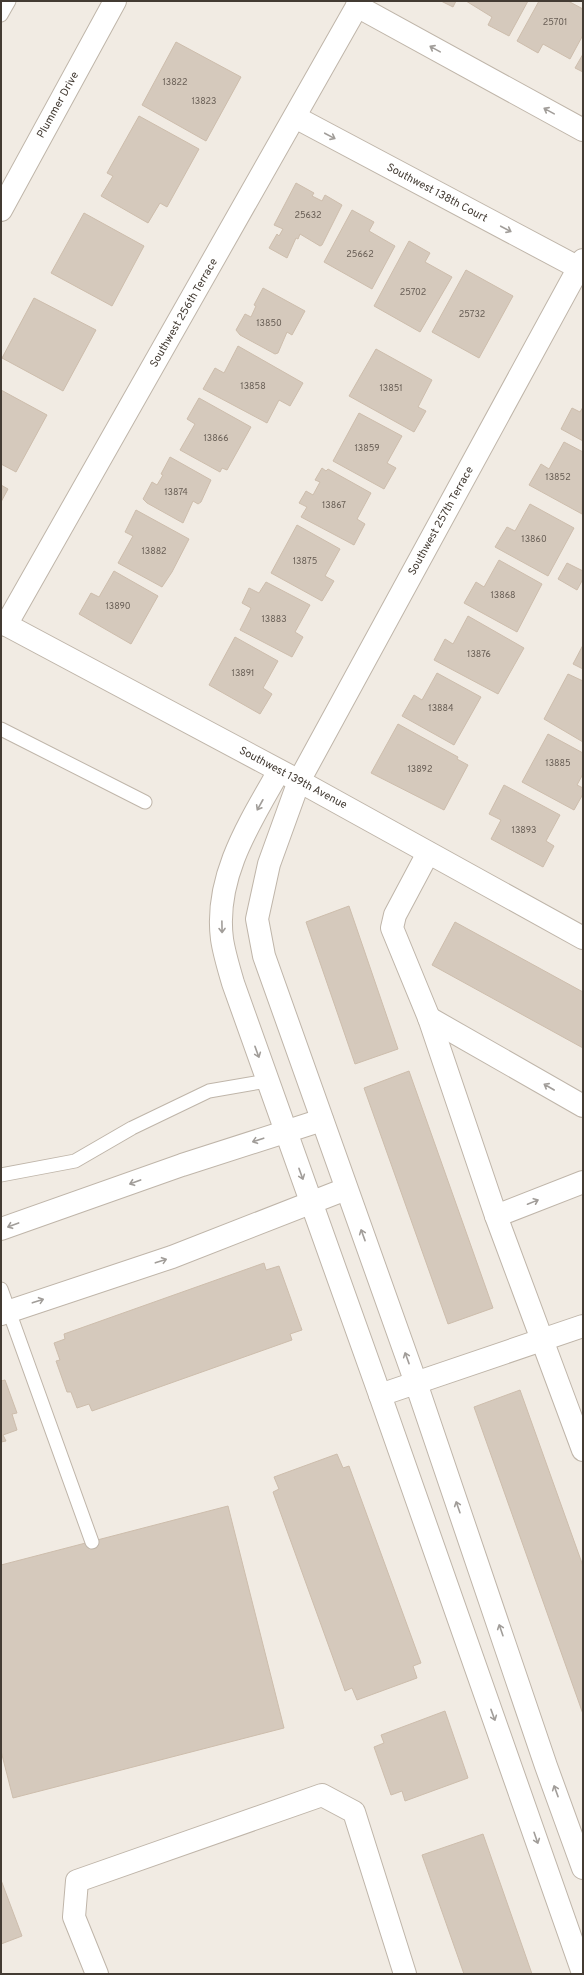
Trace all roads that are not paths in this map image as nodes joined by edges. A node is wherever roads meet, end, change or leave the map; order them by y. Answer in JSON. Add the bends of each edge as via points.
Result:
{"nodes":[{"id":1,"x":9,"y":1,"type":"edge"},
{"id":2,"x":116,"y":1,"type":"edge"},
{"id":3,"x":359,"y":4,"type":"edge"},
{"id":4,"x":1,"y":15,"type":"edge"},
{"id":5,"x":295,"y":117,"type":"junction"},
{"id":6,"x":583,"y":130,"type":"edge"},
{"id":7,"x":1,"y":210,"type":"edge"},
{"id":8,"x":581,"y":264,"type":"edge"},
{"id":9,"x":3,"y":623,"type":"edge"},
{"id":10,"x":1,"y":729,"type":"edge"},
{"id":11,"x":279,"y":771,"type":"junction"},
{"id":12,"x":299,"y":781,"type":"junction"},
{"id":13,"x":145,"y":802,"type":"dead end"},
{"id":14,"x":428,"y":853,"type":"junction"},
{"id":15,"x":581,"y":933,"type":"edge"},
{"id":16,"x":429,"y":1018,"type":"junction"},
{"id":17,"x":267,"y":1081,"type":"junction"},
{"id":18,"x":583,"y":1106,"type":"edge"},
{"id":19,"x":322,"y":1120,"type":"junction"},
{"id":20,"x":285,"y":1131,"type":"junction"},
{"id":21,"x":1,"y":1175,"type":"edge"},
{"id":22,"x":583,"y":1182,"type":"edge"},
{"id":23,"x":346,"y":1189,"type":"junction"},
{"id":24,"x":311,"y":1201,"type":"junction"},
{"id":25,"x":496,"y":1216,"type":"junction"},
{"id":26,"x":1,"y":1229,"type":"edge"},
{"id":27,"x":1,"y":1289,"type":"edge"},
{"id":28,"x":5,"y":1313,"type":"edge"},
{"id":29,"x":583,"y":1326,"type":"edge"},
{"id":30,"x":544,"y":1340,"type":"junction"},
{"id":31,"x":416,"y":1383,"type":"junction"},
{"id":32,"x":380,"y":1396,"type":"junction"},
{"id":33,"x":583,"y":1450,"type":"edge"},
{"id":34,"x":92,"y":1542,"type":"dead end"},
{"id":35,"x":579,"y":1841,"type":"edge"},
{"id":36,"x":583,"y":1868,"type":"edge"},
{"id":37,"x":583,"y":1973,"type":"edge"},
{"id":38,"x":97,"y":1974,"type":"edge"},
{"id":39,"x":406,"y":1974,"type":"edge"}],
"edges":[{"from":1,"to":4,"type":"lane"},
{"from":2,"to":7,"type":"street","name":"Plummer Drive"},
{"from":3,"to":5,"type":"street","name":"Southwest 256th Terrace"},
{"from":6,"to":3,"type":"street","one_way":true},
{"from":5,"to":8,"type":"street","name":"Southwest 138th Court","one_way":true},
{"from":5,"to":9,"type":"street","name":"Southwest 256th Terrace"},
{"from":8,"to":12,"type":"street","name":"Southwest 257th Terrace"},
{"from":9,"to":11,"type":"street","name":"Southwest 139th Avenue"},
{"from":10,"to":13,"type":"lane"},
{"from":11,"to":12,"type":"street","name":"Southwest 139th Avenue"},
{"from":11,"to":17,"type":"street","one_way":true,"via":[[242,836],[229,872],[221,909],[222,939],[233,983]]},
{"from":12,"to":14,"type":"street","name":"Southwest 139th Avenue"},
{"from":12,"to":19,"type":"street","name":"Southwest 257th Terrace","via":[[269,864],[257,918],[264,956]]},
{"from":14,"to":15,"type":"street","name":"Southwest 139th Avenue"},
{"from":14,"to":16,"type":"street","via":[[395,915],[392,928]]},
{"from":18,"to":16,"type":"street","one_way":true},
{"from":16,"to":25,"type":"street"},
{"from":17,"to":20,"type":"street"},
{"from":17,"to":21,"type":"lane","via":[[209,1091],[132,1128],[74,1161]]},
{"from":19,"to":20,"type":"street"},
{"from":19,"to":23,"type":"street","name":"Southwest 257th Terrace"},
{"from":20,"to":24,"type":"street","one_way":true},
{"from":20,"to":26,"type":"street","one_way":true},
{"from":25,"to":22,"type":"street","one_way":true},
{"from":23,"to":24,"type":"street"},
{"from":31,"to":23,"type":"street","name":"Southwest 257th Terrace","one_way":true},
{"from":28,"to":24,"type":"street","one_way":true,"via":[[172,1257]]},
{"from":24,"to":32,"type":"street"},
{"from":25,"to":30,"type":"street"},
{"from":27,"to":28,"type":"lane"},
{"from":28,"to":34,"type":"lane"},
{"from":29,"to":30,"type":"street"},
{"from":30,"to":31,"type":"street"},
{"from":30,"to":33,"type":"street"},
{"from":31,"to":32,"type":"street"},
{"from":35,"to":31,"type":"street","name":"Southwest 257th Terrace","one_way":true},
{"from":32,"to":37,"type":"street","one_way":true},
{"from":35,"to":36,"type":"street","name":"Southwest 257th Terrace"},
{"from":38,"to":39,"type":"street","via":[[74,1917],[77,1881],[322,1794],[354,1812]]}]}
